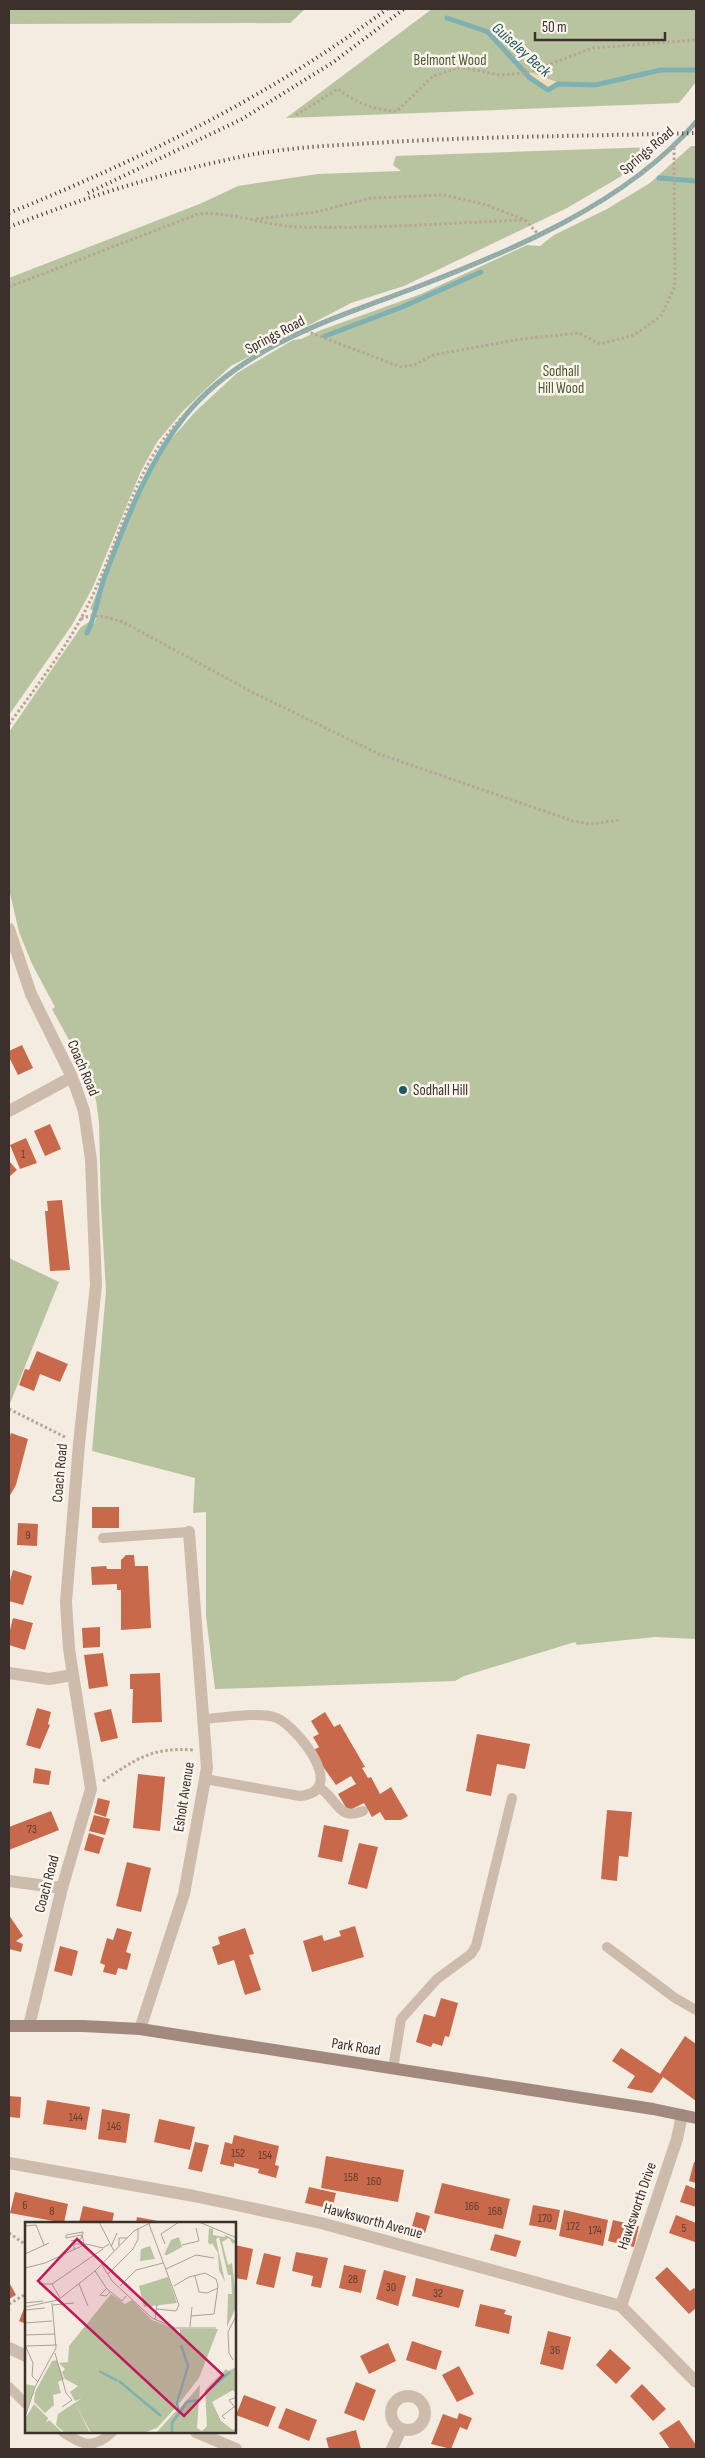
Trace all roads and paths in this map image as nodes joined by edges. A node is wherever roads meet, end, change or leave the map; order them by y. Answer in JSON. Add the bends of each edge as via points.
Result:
{"nodes":[{"id":1,"x":696,"y":40,"type":"edge"},
{"id":2,"x":296,"y":114,"type":"dead end"},
{"id":3,"x":696,"y":122,"type":"edge"},
{"id":4,"x":674,"y":144,"type":"junction"},
{"id":5,"x":254,"y":219,"type":"junction"},
{"id":6,"x":525,"y":220,"type":"junction"},
{"id":7,"x":538,"y":234,"type":"junction"},
{"id":8,"x":9,"y":287,"type":"edge"},
{"id":9,"x":306,"y":331,"type":"junction"},
{"id":10,"x":80,"y":620,"type":"junction"},
{"id":11,"x":9,"y":724,"type":"edge"},
{"id":12,"x":618,"y":820,"type":"dead end"},
{"id":13,"x":9,"y":929,"type":"edge"},
{"id":14,"x":72,"y":1077,"type":"junction"},
{"id":15,"x":9,"y":1111,"type":"edge"},
{"id":16,"x":9,"y":1409,"type":"edge"},
{"id":17,"x":79,"y":1444,"type":"junction"},
{"id":18,"x":189,"y":1532,"type":"joint"},
{"id":19,"x":103,"y":1538,"type":"dead end"},
{"id":20,"x":9,"y":1673,"type":"edge"},
{"id":21,"x":73,"y":1676,"type":"junction"},
{"id":22,"x":204,"y":1719,"type":"junction"},
{"id":23,"x":206,"y":1751,"type":"junction"},
{"id":24,"x":205,"y":1779,"type":"junction"},
{"id":25,"x":320,"y":1788,"type":"junction"},
{"id":26,"x":91,"y":1789,"type":"junction"},
{"id":27,"x":512,"y":1798,"type":"dead end"},
{"id":28,"x":363,"y":1811,"type":"dead end"},
{"id":29,"x":9,"y":1881,"type":"edge"},
{"id":30,"x":62,"y":1888,"type":"junction"},
{"id":31,"x":607,"y":1947,"type":"dead end"},
{"id":32,"x":696,"y":2010,"type":"edge"},
{"id":33,"x":9,"y":2026,"type":"edge"},
{"id":34,"x":29,"y":2026,"type":"junction"},
{"id":35,"x":140,"y":2029,"type":"junction"},
{"id":36,"x":393,"y":2069,"type":"junction"},
{"id":37,"x":682,"y":2115,"type":"junction"},
{"id":38,"x":696,"y":2118,"type":"edge"},
{"id":39,"x":9,"y":2162,"type":"edge"},
{"id":40,"x":9,"y":2233,"type":"edge"},
{"id":41,"x":25,"y":2244,"type":"edge"},
{"id":42,"x":25,"y":2295,"type":"edge"},
{"id":43,"x":9,"y":2304,"type":"edge"},
{"id":44,"x":621,"y":2306,"type":"junction"},
{"id":45,"x":9,"y":2348,"type":"edge"},
{"id":46,"x":25,"y":2356,"type":"edge"},
{"id":47,"x":696,"y":2382,"type":"edge"},
{"id":48,"x":9,"y":2387,"type":"edge"},
{"id":49,"x":25,"y":2403,"type":"edge"},
{"id":50,"x":401,"y":2429,"type":"dead end"},
{"id":51,"x":64,"y":2433,"type":"edge"},
{"id":52,"x":111,"y":2433,"type":"edge"},
{"id":53,"x":198,"y":2433,"type":"edge"},
{"id":54,"x":236,"y":2449,"type":"edge"},
{"id":55,"x":392,"y":2449,"type":"edge"}],
"edges":[{"from":1,"to":2,"type":"path","via":[[593,48],[526,73],[500,75],[460,67],[433,76],[397,111],[385,111],[350,98],[338,89]]},
{"from":3,"to":4,"type":"path","name":"Springs Road"},
{"from":4,"to":7,"type":"path","name":"Springs Road","via":[[638,177]]},
{"from":4,"to":9,"type":"path","via":[[675,286],[661,316],[634,335],[600,344],[579,333],[522,339],[434,355],[414,365],[401,367]]},
{"from":5,"to":6,"type":"path","via":[[282,226],[319,228]]},
{"from":5,"to":6,"type":"path","via":[[316,212],[371,198],[436,195],[488,204]]},
{"from":5,"to":8,"type":"path","via":[[216,213],[198,214]]},
{"from":6,"to":7,"type":"path"},
{"from":7,"to":9,"type":"path","name":"Springs Road"},
{"from":9,"to":10,"type":"path","name":"Springs Road","via":[[235,370],[161,442],[144,472],[97,587]]},
{"from":10,"to":11,"type":"path","name":"Springs Road"},
{"from":10,"to":12,"type":"path","via":[[87,616],[102,616],[123,622],[252,692],[378,754],[572,821],[590,824]]},
{"from":13,"to":14,"type":"street","name":"Coach Road","via":[[31,994]]},
{"from":14,"to":15,"type":"street"},
{"from":14,"to":17,"type":"street","name":"Coach Road","via":[[84,1111],[91,1160],[96,1285]]},
{"from":16,"to":17,"type":"path"},
{"from":17,"to":21,"type":"street","name":"Coach Road","via":[[66,1602]]},
{"from":18,"to":19,"type":"lane"},
{"from":18,"to":22,"type":"street","name":"Esholt Avenue"},
{"from":20,"to":21,"type":"street","via":[[49,1679]]},
{"from":21,"to":26,"type":"street","name":"Coach Road"},
{"from":22,"to":23,"type":"street","name":"Esholt Avenue"},
{"from":22,"to":25,"type":"lane","via":[[265,1715],[276,1718],[295,1732],[312,1757],[321,1774]]},
{"from":23,"to":24,"type":"street","name":"Esholt Avenue"},
{"from":23,"to":26,"type":"path","via":[[170,1749],[137,1758]]},
{"from":24,"to":25,"type":"lane","via":[[300,1796]]},
{"from":24,"to":35,"type":"street","name":"Esholt Avenue","via":[[184,1894]]},
{"from":25,"to":28,"type":"lane","via":[[345,1814],[349,1816]]},
{"from":26,"to":30,"type":"street","name":"Coach Road"},
{"from":27,"to":36,"type":"lane","via":[[476,1946],[471,1954],[437,1979],[401,2019]]},
{"from":29,"to":30,"type":"street"},
{"from":30,"to":34,"type":"street","name":"Coach Road"},
{"from":31,"to":32,"type":"lane"},
{"from":33,"to":34,"type":"main road","name":"Park Road"},
{"from":34,"to":35,"type":"main road","name":"Park Road"},
{"from":35,"to":36,"type":"main road","name":"Park Road"},
{"from":36,"to":37,"type":"main road","name":"Park Road"},
{"from":37,"to":38,"type":"main road","name":"Park Road"},
{"from":37,"to":44,"type":"street","name":"Hawksworth Drive"},
{"from":39,"to":44,"type":"street","name":"Hawksworth Avenue","via":[[320,2223]]},
{"from":40,"to":41,"type":"path"},
{"from":42,"to":43,"type":"path"},
{"from":44,"to":47,"type":"street","name":"Hawksworth Avenue"},
{"from":45,"to":46,"type":"street"},
{"from":48,"to":49,"type":"lane"},
{"from":50,"to":55,"type":"street"},
{"from":51,"to":52,"type":"lane","via":[[80,2443],[90,2444],[103,2441]]},
{"from":53,"to":54,"type":"street"}]}
